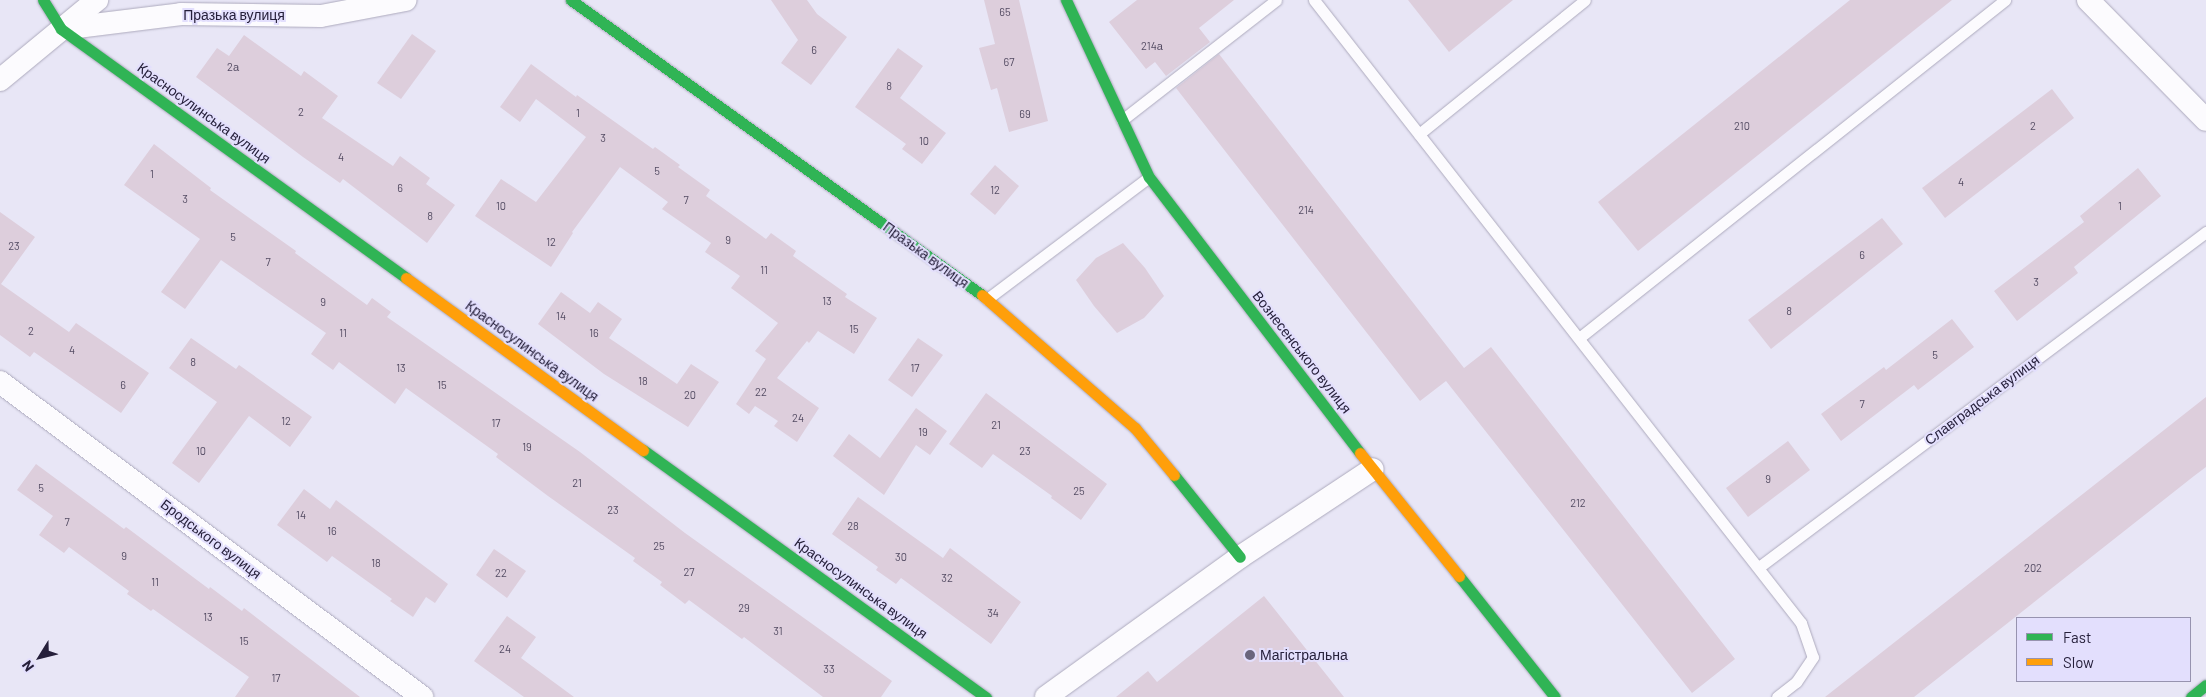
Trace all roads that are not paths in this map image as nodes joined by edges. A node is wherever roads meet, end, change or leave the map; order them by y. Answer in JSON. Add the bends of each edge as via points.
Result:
{"nodes":[{"id":1,"x":43,"y":0,"type":"edge"},
{"id":2,"x":97,"y":0,"type":"edge"},
{"id":3,"x":406,"y":0,"type":"edge"},
{"id":4,"x":571,"y":0,"type":"edge"},
{"id":5,"x":1066,"y":0,"type":"edge"},
{"id":6,"x":1276,"y":0,"type":"edge"},
{"id":7,"x":1314,"y":0,"type":"edge"},
{"id":8,"x":1585,"y":0,"type":"edge"},
{"id":9,"x":2004,"y":0,"type":"edge"},
{"id":10,"x":2088,"y":0,"type":"edge"},
{"id":11,"x":61,"y":29,"type":"junction"},
{"id":12,"x":0,"y":80,"type":"edge"},
{"id":13,"x":1122,"y":120,"type":"junction"},
{"id":14,"x":2206,"y":120,"type":"edge"},
{"id":15,"x":1419,"y":134,"type":"junction"},
{"id":16,"x":1149,"y":177,"type":"junction"},
{"id":17,"x":2206,"y":232,"type":"edge"},
{"id":18,"x":987,"y":298,"type":"junction"},
{"id":19,"x":1579,"y":338,"type":"junction"},
{"id":20,"x":0,"y":382,"type":"edge"},
{"id":21,"x":1373,"y":469,"type":"junction"},
{"id":22,"x":1240,"y":557,"type":"junction"},
{"id":23,"x":1759,"y":568,"type":"junction"},
{"id":24,"x":2206,"y":685,"type":"edge"},
{"id":25,"x":2194,"y":696,"type":"edge"},
{"id":26,"x":422,"y":697,"type":"edge"},
{"id":27,"x":986,"y":697,"type":"edge"},
{"id":28,"x":1046,"y":697,"type":"edge"},
{"id":29,"x":1555,"y":697,"type":"edge"},
{"id":30,"x":1777,"y":697,"type":"edge"}],
"edges":[{"from":1,"to":11,"type":"street"},
{"from":2,"to":11,"type":"street"},
{"from":3,"to":11,"type":"street","name":"Празька вулиця","via":[[321,16],[181,14]]},
{"from":4,"to":18,"type":"street","name":"Празька вулиця"},
{"from":5,"to":13,"type":"street","name":"Вознесенського вулиця"},
{"from":6,"to":13,"type":"lane"},
{"from":7,"to":15,"type":"lane"},
{"from":8,"to":15,"type":"lane"},
{"from":9,"to":19,"type":"lane"},
{"from":10,"to":14,"type":"street"},
{"from":11,"to":12,"type":"street"},
{"from":11,"to":27,"type":"street","name":"Красносулинська вулиця"},
{"from":13,"to":16,"type":"street","name":"Вознесенського вулиця"},
{"from":15,"to":19,"type":"lane"},
{"from":16,"to":18,"type":"lane"},
{"from":16,"to":21,"type":"street","name":"Вознесенського вулиця"},
{"from":17,"to":23,"type":"lane","name":"Славградська вулиця"},
{"from":18,"to":22,"type":"street","name":"Празька вулиця","via":[[1135,428]]},
{"from":19,"to":23,"type":"lane"},
{"from":20,"to":26,"type":"street","name":"Бродського вулиця"},
{"from":21,"to":22,"type":"street"},
{"from":21,"to":29,"type":"street","name":"Вознесенського вулиця"},
{"from":22,"to":28,"type":"street"},
{"from":23,"to":30,"type":"lane","via":[[1802,623],[1813,657],[1796,682]]},
{"from":24,"to":25,"type":"street"}]}
